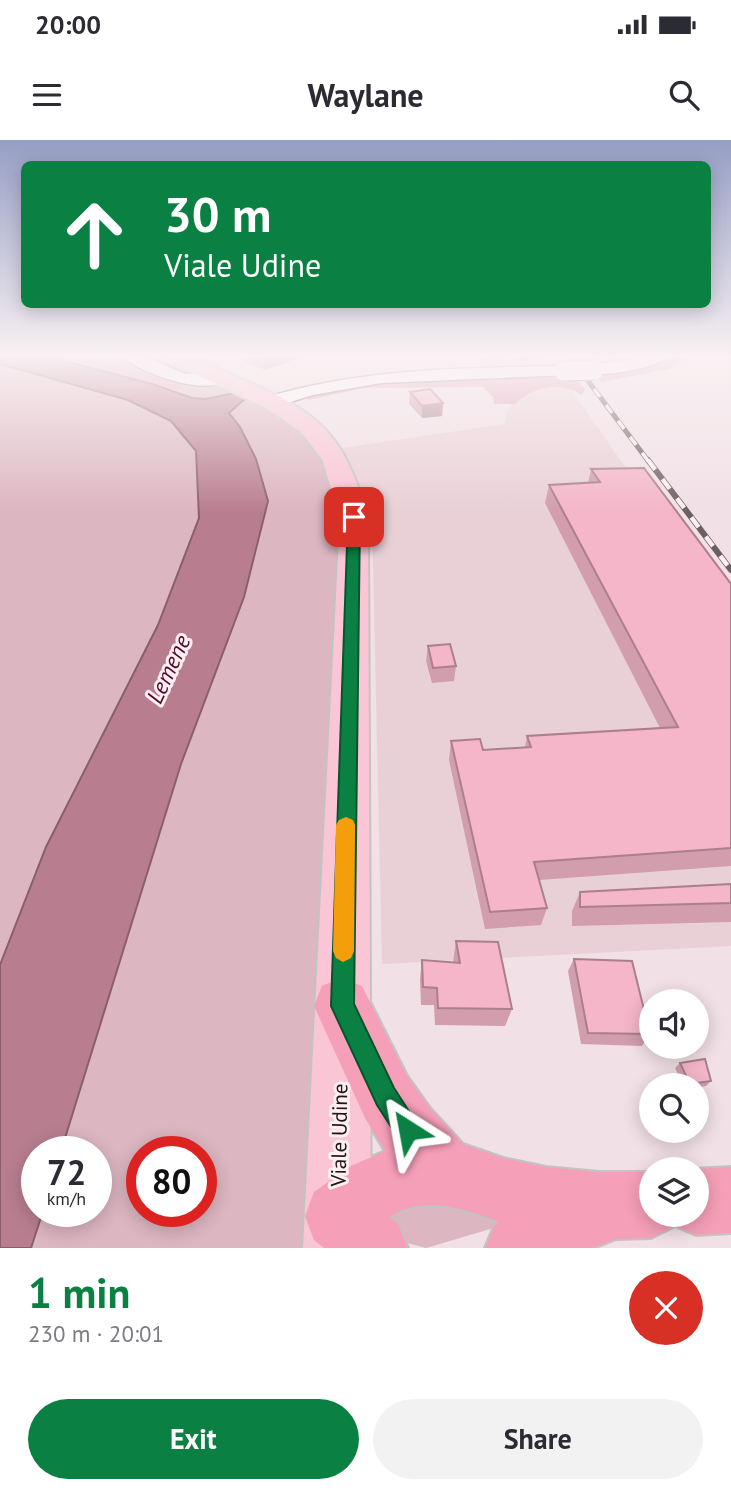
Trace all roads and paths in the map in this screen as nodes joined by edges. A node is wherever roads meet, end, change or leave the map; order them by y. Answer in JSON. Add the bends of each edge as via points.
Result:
{"nodes":[{"id":1,"x":284,"y":409,"type":"edge"},
{"id":2,"x":342,"y":1006,"type":"junction"},
{"id":3,"x":446,"y":1173,"type":"junction"},
{"id":4,"x":731,"y":1200,"type":"edge"},
{"id":5,"x":709,"y":1201,"type":"edge"},
{"id":6,"x":632,"y":1206,"type":"edge"},
{"id":7,"x":349,"y":1237,"type":"edge"},
{"id":8,"x":520,"y":1248,"type":"edge"}],
"edges":[{"from":1,"to":2,"type":"main road","name":"Viale Udine","via":[[325,443],[354,517]]},
{"from":2,"to":3,"type":"highway","via":[[386,1097]]},
{"from":2,"to":7,"type":"main road","name":"Viale Udine"},
{"from":3,"to":6,"type":"highway","via":[[513,1194]]},
{"from":3,"to":7,"type":"highway","via":[[401,1177],[369,1189]]},
{"from":4,"to":5,"type":"highway"},
{"from":6,"to":8,"type":"highway","via":[[559,1228]]}]}
